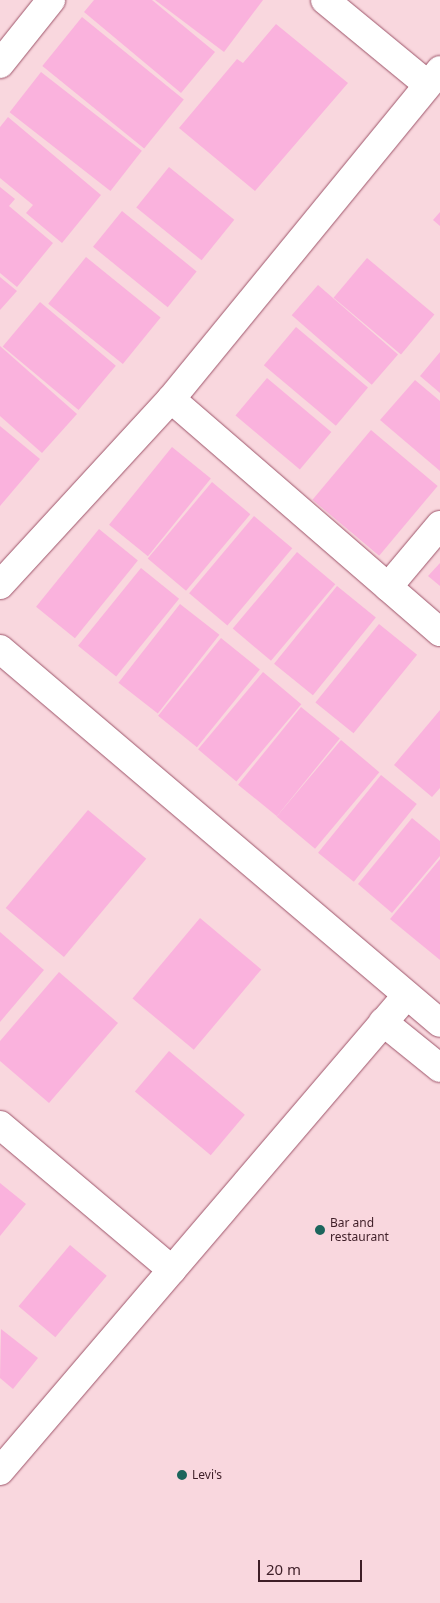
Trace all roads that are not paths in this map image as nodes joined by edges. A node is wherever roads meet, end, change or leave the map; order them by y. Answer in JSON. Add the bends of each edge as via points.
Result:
{"nodes":[{"id":1,"x":51,"y":0,"type":"edge"},
{"id":2,"x":325,"y":0,"type":"edge"},
{"id":3,"x":0,"y":64,"type":"edge"},
{"id":4,"x":433,"y":77,"type":"edge"},
{"id":5,"x":171,"y":399,"type":"junction"},
{"id":6,"x":440,"y":525,"type":"edge"},
{"id":7,"x":0,"y":585,"type":"edge"},
{"id":8,"x":388,"y":587,"type":"junction"},
{"id":9,"x":440,"y":632,"type":"edge"},
{"id":10,"x":0,"y":649,"type":"edge"},
{"id":11,"x":406,"y":995,"type":"junction"},
{"id":12,"x":383,"y":1022,"type":"junction"},
{"id":13,"x":440,"y":1023,"type":"edge"},
{"id":14,"x":440,"y":1068,"type":"edge"},
{"id":15,"x":0,"y":1125,"type":"edge"},
{"id":16,"x":172,"y":1270,"type":"junction"},
{"id":17,"x":0,"y":1471,"type":"edge"}],
"edges":[{"from":1,"to":3,"type":"street"},
{"from":2,"to":4,"type":"street"},
{"from":4,"to":5,"type":"street"},
{"from":5,"to":7,"type":"street"},
{"from":5,"to":8,"type":"street"},
{"from":6,"to":8,"type":"street"},
{"from":8,"to":9,"type":"street"},
{"from":10,"to":11,"type":"street"},
{"from":11,"to":12,"type":"street"},
{"from":11,"to":13,"type":"street"},
{"from":12,"to":14,"type":"street"},
{"from":12,"to":16,"type":"street"},
{"from":15,"to":16,"type":"street"},
{"from":16,"to":17,"type":"street"}]}
